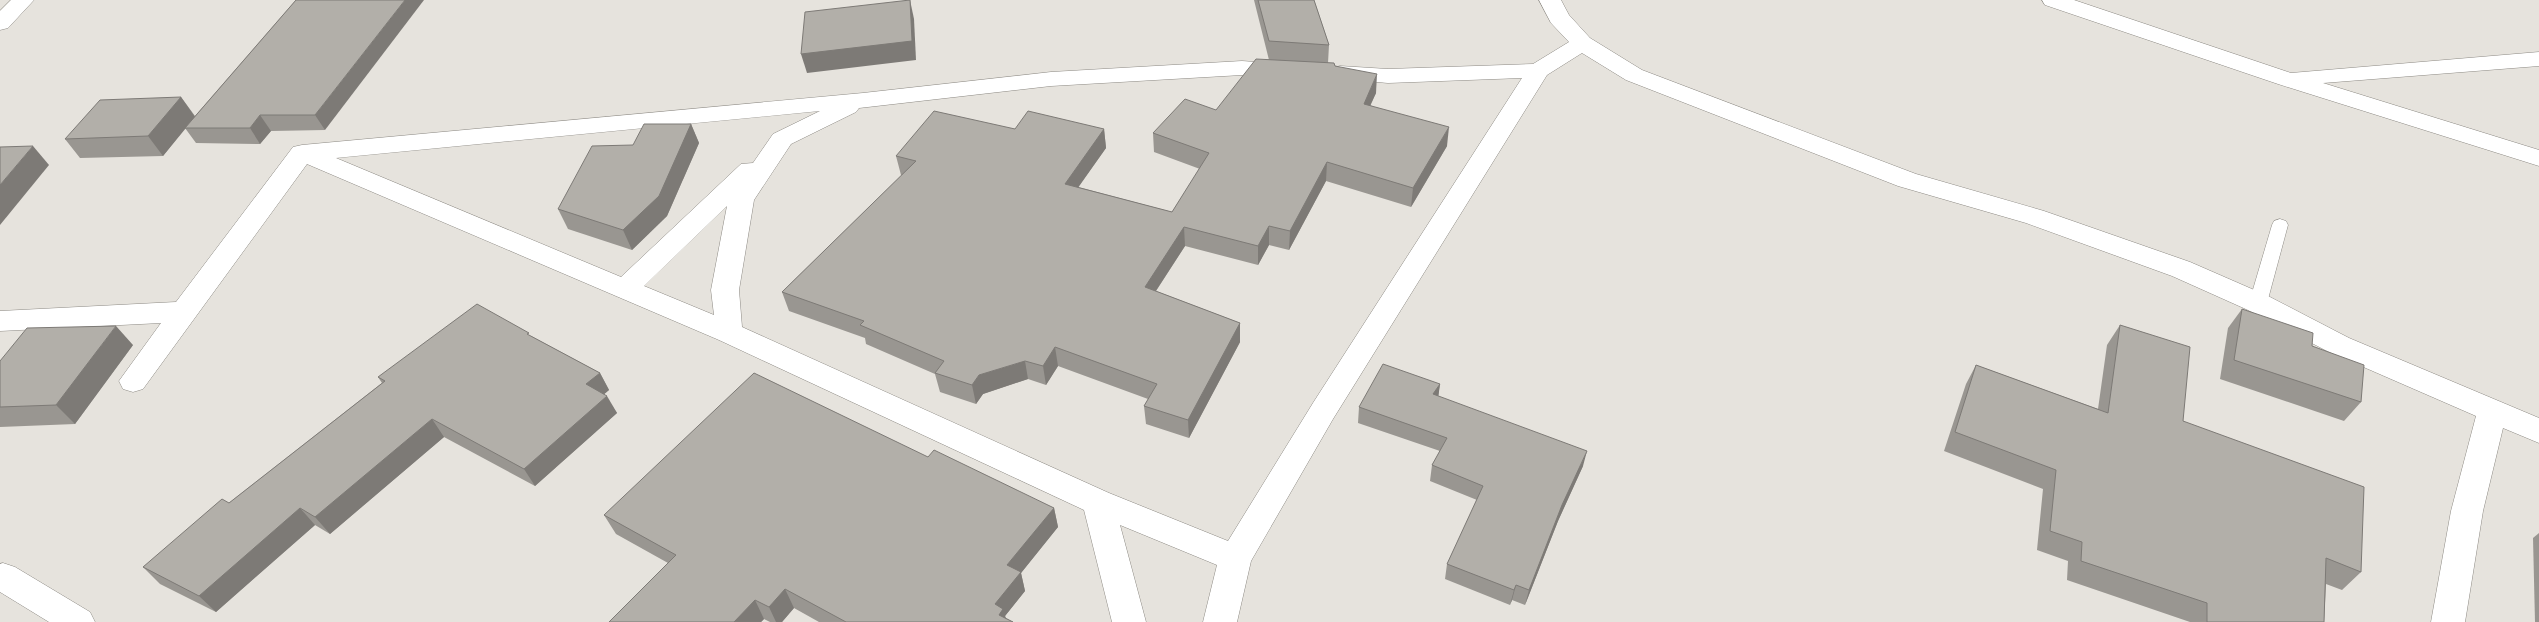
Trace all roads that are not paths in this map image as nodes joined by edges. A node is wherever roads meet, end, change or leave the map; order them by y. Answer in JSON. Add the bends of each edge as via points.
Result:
{"nodes":[{"id":1,"x":23,"y":0,"type":"edge"},
{"id":2,"x":1550,"y":0,"type":"edge"},
{"id":3,"x":2053,"y":0,"type":"edge"},
{"id":4,"x":0,"y":23,"type":"edge"},
{"id":5,"x":1582,"y":44,"type":"junction"},
{"id":6,"x":2539,"y":59,"type":"edge"},
{"id":7,"x":1538,"y":71,"type":"junction"},
{"id":8,"x":2286,"y":79,"type":"junction"},
{"id":9,"x":863,"y":100,"type":"junction"},
{"id":10,"x":782,"y":139,"type":"junction"},
{"id":11,"x":302,"y":153,"type":"junction"},
{"id":12,"x":2539,"y":158,"type":"edge"},
{"id":13,"x":2280,"y":225,"type":"dead end"},
{"id":14,"x":625,"y":289,"type":"junction"},
{"id":15,"x":2258,"y":303,"type":"junction"},
{"id":16,"x":184,"y":312,"type":"junction"},
{"id":17,"x":0,"y":321,"type":"edge"},
{"id":18,"x":729,"y":333,"type":"junction"},
{"id":19,"x":133,"y":381,"type":"dead end"},
{"id":20,"x":2492,"y":411,"type":"junction"},
{"id":21,"x":2539,"y":431,"type":"edge"},
{"id":22,"x":1098,"y":502,"type":"junction"},
{"id":23,"x":1235,"y":558,"type":"junction"},
{"id":24,"x":3,"y":577,"type":"dead end"},
{"id":25,"x":78,"y":622,"type":"edge"},
{"id":26,"x":1129,"y":622,"type":"edge"},
{"id":27,"x":1220,"y":622,"type":"edge"},
{"id":28,"x":2448,"y":622,"type":"edge"}],
"edges":[{"from":1,"to":4,"type":"street"},
{"from":2,"to":5,"type":"street","via":[[1559,18]]},
{"from":3,"to":8,"type":"street"},
{"from":5,"to":7,"type":"street"},
{"from":5,"to":15,"type":"street","via":[[1634,75],[1907,180],[2035,217],[2172,266]]},
{"from":6,"to":8,"type":"street"},
{"from":7,"to":9,"type":"street","via":[[1388,76],[1242,68],[1070,78]]},
{"from":7,"to":23,"type":"street","via":[[1323,410]]},
{"from":8,"to":12,"type":"street"},
{"from":9,"to":10,"type":"street"},
{"from":9,"to":11,"type":"street"},
{"from":10,"to":14,"type":"street"},
{"from":10,"to":18,"type":"street","via":[[741,200],[725,290]]},
{"from":11,"to":14,"type":"street"},
{"from":11,"to":16,"type":"street"},
{"from":13,"to":15,"type":"lane"},
{"from":14,"to":18,"type":"street"},
{"from":15,"to":20,"type":"street","via":[[2339,345]]},
{"from":16,"to":17,"type":"street"},
{"from":16,"to":19,"type":"street"},
{"from":18,"to":22,"type":"street"},
{"from":20,"to":21,"type":"street"},
{"from":20,"to":28,"type":"street","via":[[2467,511]]},
{"from":22,"to":23,"type":"street"},
{"from":22,"to":26,"type":"street"},
{"from":23,"to":27,"type":"street"},
{"from":24,"to":25,"type":"street"}]}
